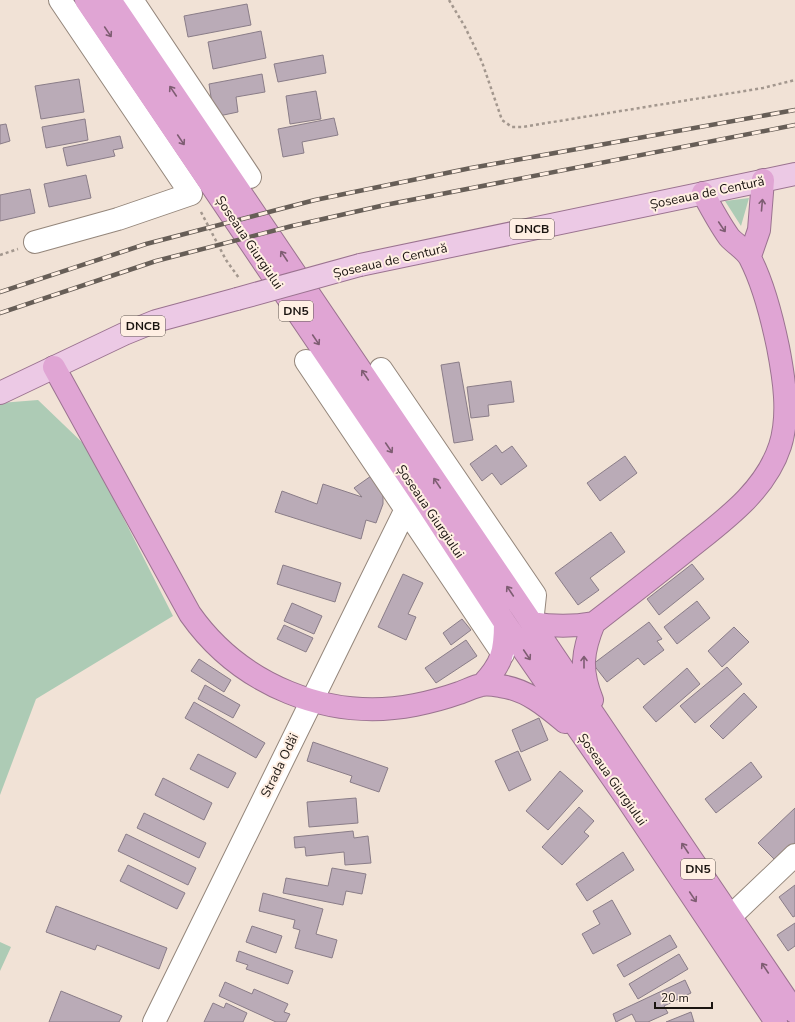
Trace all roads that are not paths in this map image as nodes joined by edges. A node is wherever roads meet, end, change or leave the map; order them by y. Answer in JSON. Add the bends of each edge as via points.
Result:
{"nodes":[{"id":1,"x":60,"y":0,"type":"edge"},
{"id":2,"x":86,"y":0,"type":"edge"},
{"id":3,"x":110,"y":0,"type":"edge"},
{"id":4,"x":132,"y":0,"type":"edge"},
{"id":5,"x":795,"y":174,"type":"edge"},
{"id":6,"x":250,"y":177,"type":"dead end"},
{"id":7,"x":763,"y":180,"type":"junction"},
{"id":8,"x":703,"y":192,"type":"junction"},
{"id":9,"x":35,"y":242,"type":"dead end"},
{"id":10,"x":750,"y":256,"type":"junction"},
{"id":11,"x":306,"y":361,"type":"dead end"},
{"id":12,"x":54,"y":367,"type":"junction"},
{"id":13,"x":381,"y":369,"type":"dead end"},
{"id":14,"x":0,"y":393,"type":"edge"},
{"id":15,"x":406,"y":510,"type":"junction"},
{"id":16,"x":594,"y":622,"type":"junction"},
{"id":17,"x":505,"y":623,"type":"junction"},
{"id":18,"x":532,"y":623,"type":"junction"},
{"id":19,"x":503,"y":654,"type":"junction"},
{"id":20,"x":482,"y":685,"type":"junction"},
{"id":21,"x":311,"y":700,"type":"junction"},
{"id":22,"x":601,"y":726,"type":"junction"},
{"id":23,"x":584,"y":738,"type":"junction"},
{"id":24,"x":795,"y":855,"type":"edge"},
{"id":25,"x":731,"y":916,"type":"junction"},
{"id":26,"x":795,"y":1012,"type":"edge"},
{"id":27,"x":154,"y":1022,"type":"edge"},
{"id":28,"x":776,"y":1022,"type":"edge"}],
"edges":[{"from":1,"to":9,"type":"street","via":[[191,194],[118,219]]},
{"from":2,"to":17,"type":"highway","name":"Șoseaua Giurgiului","number":"DN5","one_way":true},
{"from":18,"to":3,"type":"highway","name":"Șoseaua Giurgiului","number":"DN5","one_way":true},
{"from":4,"to":6,"type":"street"},
{"from":5,"to":7,"type":"main road","name":"Șoseaua de Centură","number":"DNCB"},
{"from":7,"to":8,"type":"main road","name":"Șoseaua de Centură","number":"DNCB"},
{"from":10,"to":7,"type":"highway","one_way":true,"via":[[759,230]]},
{"from":8,"to":10,"type":"highway","one_way":true,"via":[[730,238]]},
{"from":8,"to":12,"type":"main road","name":"Șoseaua de Centură","number":"DNCB","bridge":true,"via":[[360,265],[156,321],[99,344]]},
{"from":10,"to":16,"type":"highway","via":[[767,306],[781,363],[785,420],[780,446],[756,490],[730,516]]},
{"from":11,"to":15,"type":"street","name":"Șoseaua Giurgiului"},
{"from":12,"to":14,"type":"main road","name":"Șoseaua de Centură","number":"DNCB"},
{"from":12,"to":21,"type":"highway","via":[[186,608],[204,634],[252,675],[286,693]]},
{"from":13,"to":18,"type":"street","via":[[535,595]]},
{"from":15,"to":19,"type":"street","name":"Șoseaua Giurgiului"},
{"from":15,"to":21,"type":"street","name":"Strada Odăi"},
{"from":16,"to":18,"type":"highway","via":[[572,627]]},
{"from":22,"to":16,"type":"highway","one_way":true,"via":[[584,674],[584,654]]},
{"from":17,"to":19,"type":"highway"},
{"from":17,"to":23,"type":"highway","name":"Șoseaua Giurgiului","number":"DN5","one_way":true},
{"from":18,"to":22,"type":"highway","name":"Șoseaua Giurgiului","number":"DN5"},
{"from":19,"to":20,"type":"highway"},
{"from":20,"to":21,"type":"highway","via":[[414,705],[377,709]]},
{"from":20,"to":23,"type":"highway","via":[[502,686],[534,698]]},
{"from":21,"to":27,"type":"street","name":"Strada Odăi"},
{"from":25,"to":22,"type":"highway","name":"Șoseaua Giurgiului","number":"DN5","one_way":true},
{"from":23,"to":28,"type":"highway","name":"Șoseaua Giurgiului","number":"DN5","one_way":true},
{"from":24,"to":25,"type":"street"},
{"from":26,"to":25,"type":"highway","name":"Șoseaua Giurgiului","number":"DN5","one_way":true}]}
